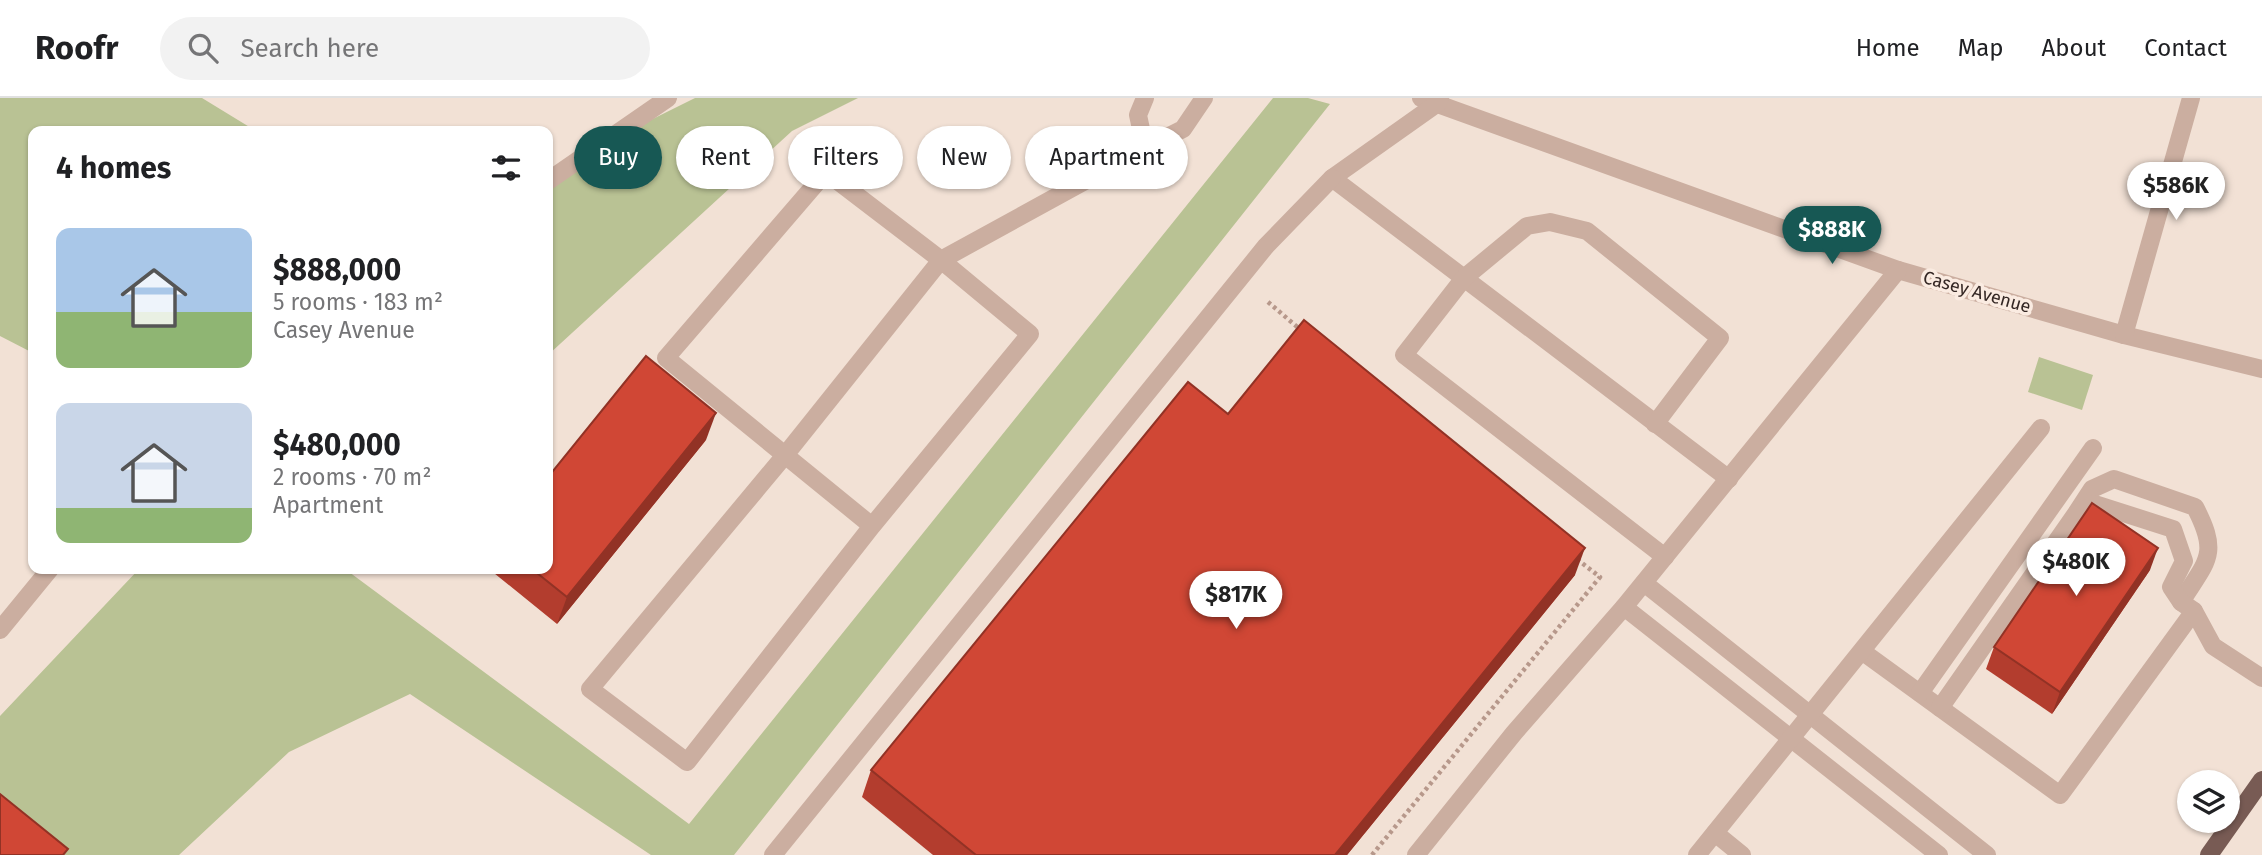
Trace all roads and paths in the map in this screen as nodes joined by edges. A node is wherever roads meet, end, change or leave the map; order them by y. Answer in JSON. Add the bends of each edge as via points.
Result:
{"nodes":[{"id":1,"x":668,"y":98,"type":"edge"},
{"id":2,"x":1145,"y":98,"type":"edge"},
{"id":3,"x":1204,"y":98,"type":"edge"},
{"id":4,"x":2191,"y":98,"type":"edge"},
{"id":5,"x":1433,"y":100,"type":"edge"},
{"id":6,"x":1140,"y":126,"type":"edge"},
{"id":7,"x":1185,"y":126,"type":"edge"},
{"id":8,"x":553,"y":178,"type":"edge"},
{"id":9,"x":1332,"y":178,"type":"junction"},
{"id":10,"x":1070,"y":189,"type":"edge"},
{"id":11,"x":940,"y":260,"type":"junction"},
{"id":12,"x":1898,"y":270,"type":"junction"},
{"id":13,"x":1464,"y":278,"type":"junction"},
{"id":14,"x":1268,"y":302,"type":"dead end"},
{"id":15,"x":2124,"y":335,"type":"junction"},
{"id":16,"x":1310,"y":338,"type":"edge"},
{"id":17,"x":2262,"y":369,"type":"edge"},
{"id":18,"x":1655,"y":424,"type":"junction"},
{"id":19,"x":2041,"y":428,"type":"dead end"},
{"id":20,"x":2092,"y":448,"type":"dead end"},
{"id":21,"x":786,"y":454,"type":"junction"},
{"id":22,"x":1729,"y":479,"type":"junction"},
{"id":23,"x":2075,"y":515,"type":"junction"},
{"id":24,"x":872,"y":526,"type":"junction"},
{"id":25,"x":1665,"y":557,"type":"junction"},
{"id":26,"x":1578,"y":559,"type":"edge"},
{"id":27,"x":46,"y":574,"type":"edge"},
{"id":28,"x":1644,"y":583,"type":"junction"},
{"id":29,"x":1624,"y":607,"type":"junction"},
{"id":30,"x":2188,"y":607,"type":"junction"},
{"id":31,"x":0,"y":630,"type":"edge"},
{"id":32,"x":1863,"y":652,"type":"junction"},
{"id":33,"x":2262,"y":678,"type":"edge"},
{"id":34,"x":1920,"y":693,"type":"junction"},
{"id":35,"x":1940,"y":708,"type":"junction"},
{"id":36,"x":1809,"y":714,"type":"junction"},
{"id":37,"x":1790,"y":738,"type":"junction"},
{"id":38,"x":2262,"y":780,"type":"edge"},
{"id":39,"x":1715,"y":833,"type":"junction"},
{"id":40,"x":773,"y":855,"type":"edge"},
{"id":41,"x":1372,"y":855,"type":"edge"},
{"id":42,"x":1416,"y":855,"type":"edge"},
{"id":43,"x":1697,"y":855,"type":"edge"},
{"id":44,"x":1742,"y":855,"type":"edge"},
{"id":45,"x":1939,"y":855,"type":"edge"},
{"id":46,"x":1987,"y":855,"type":"edge"},
{"id":47,"x":2209,"y":855,"type":"edge"}],
"edges":[{"from":1,"to":8,"type":"street"},
{"from":2,"to":6,"type":"street","via":[[1138,115]]},
{"from":3,"to":7,"type":"street"},
{"from":4,"to":15,"type":"street"},
{"from":5,"to":9,"type":"street"},
{"from":5,"to":12,"type":"street","name":"Casey Avenue"},
{"from":9,"to":13,"type":"street"},
{"from":9,"to":40,"type":"street","via":[[1266,246]]},
{"from":10,"to":11,"type":"street"},
{"from":11,"to":21,"type":"street"},
{"from":11,"to":21,"type":"street","via":[[826,172],[666,358]]},
{"from":11,"to":24,"type":"street","via":[[1030,334]]},
{"from":12,"to":15,"type":"street","name":"Casey Avenue"},
{"from":12,"to":22,"type":"street"},
{"from":13,"to":18,"type":"street"},
{"from":13,"to":18,"type":"street","via":[[1527,226],[1550,222],[1587,231],[1720,338]]},
{"from":13,"to":25,"type":"street","via":[[1404,355]]},
{"from":14,"to":16,"type":"path"},
{"from":15,"to":17,"type":"street","name":"Casey Avenue"},
{"from":18,"to":22,"type":"street"},
{"from":19,"to":32,"type":"street"},
{"from":20,"to":34,"type":"street"},
{"from":21,"to":24,"type":"street"},
{"from":21,"to":24,"type":"street","via":[[590,689],[687,762]]},
{"from":22,"to":25,"type":"street"},
{"from":23,"to":30,"type":"street","via":[[2095,504],[2174,529],[2184,561],[2171,587]]},
{"from":23,"to":30,"type":"street","via":[[2092,489],[2114,478],[2195,506],[2207,530],[2210,556]]},
{"from":23,"to":35,"type":"street"},
{"from":25,"to":28,"type":"street"},
{"from":26,"to":41,"type":"path","via":[[1600,577]]},
{"from":27,"to":31,"type":"street"},
{"from":28,"to":29,"type":"street"},
{"from":28,"to":36,"type":"street"},
{"from":29,"to":37,"type":"street"},
{"from":29,"to":42,"type":"street"},
{"from":30,"to":33,"type":"street","via":[[2213,646]]},
{"from":30,"to":35,"type":"street","via":[[2060,795]]},
{"from":32,"to":34,"type":"street"},
{"from":32,"to":36,"type":"street"},
{"from":34,"to":35,"type":"street"},
{"from":36,"to":37,"type":"street"},
{"from":36,"to":46,"type":"street"},
{"from":37,"to":39,"type":"street"},
{"from":37,"to":45,"type":"street"},
{"from":38,"to":47,"type":"main road"},
{"from":39,"to":43,"type":"street"},
{"from":39,"to":44,"type":"street"}]}
